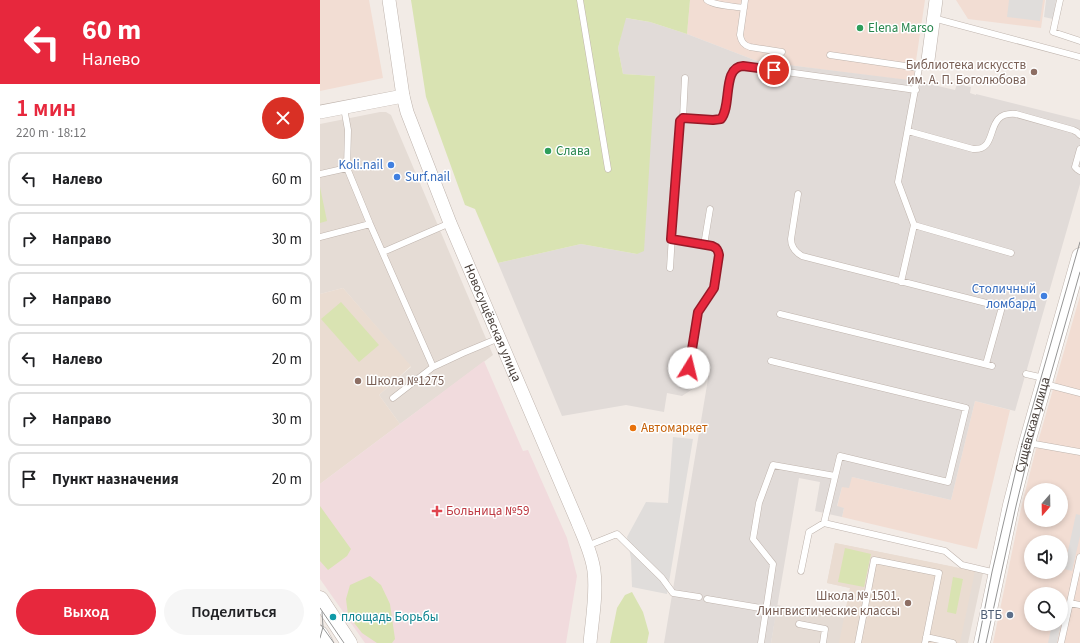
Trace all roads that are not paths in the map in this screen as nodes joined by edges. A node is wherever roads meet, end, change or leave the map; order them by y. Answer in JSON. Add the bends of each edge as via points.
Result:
{"nodes":[{"id":1,"x":389,"y":0,"type":"edge"},
{"id":2,"x":580,"y":0,"type":"edge"},
{"id":3,"x":707,"y":0,"type":"edge"},
{"id":4,"x":745,"y":0,"type":"edge"},
{"id":5,"x":936,"y":0,"type":"edge"},
{"id":6,"x":1060,"y":0,"type":"edge"},
{"id":7,"x":744,"y":8,"type":"junction"},
{"id":8,"x":933,"y":18,"type":"junction"},
{"id":9,"x":1080,"y":41,"type":"edge"},
{"id":10,"x":782,"y":52,"type":"dead end"},
{"id":11,"x":830,"y":55,"type":"dead end"},
{"id":12,"x":1080,"y":57,"type":"edge"},
{"id":13,"x":924,"y":64,"type":"junction"},
{"id":14,"x":685,"y":78,"type":"dead end"},
{"id":15,"x":916,"y":90,"type":"junction"},
{"id":16,"x":403,"y":96,"type":"junction"},
{"id":17,"x":344,"y":108,"type":"junction"},
{"id":18,"x":320,"y":112,"type":"edge"},
{"id":19,"x":683,"y":118,"type":"junction"},
{"id":20,"x":908,"y":131,"type":"junction"},
{"id":21,"x":1080,"y":135,"type":"edge"},
{"id":22,"x":1080,"y":149,"type":"edge"},
{"id":23,"x":347,"y":168,"type":"junction"},
{"id":24,"x":608,"y":170,"type":"dead end"},
{"id":25,"x":1080,"y":171,"type":"edge"},
{"id":26,"x":320,"y":174,"type":"edge"},
{"id":27,"x":798,"y":194,"type":"dead end"},
{"id":28,"x":710,"y":209,"type":"dead end"},
{"id":29,"x":450,"y":223,"type":"junction"},
{"id":30,"x":370,"y":224,"type":"junction"},
{"id":31,"x":914,"y":225,"type":"junction"},
{"id":32,"x":320,"y":237,"type":"edge"},
{"id":33,"x":671,"y":239,"type":"junction"},
{"id":34,"x":704,"y":245,"type":"junction"},
{"id":35,"x":383,"y":252,"type":"junction"},
{"id":36,"x":1011,"y":253,"type":"dead end"},
{"id":37,"x":1080,"y":256,"type":"edge"},
{"id":38,"x":670,"y":268,"type":"dead end"},
{"id":39,"x":1078,"y":273,"type":"edge"},
{"id":40,"x":901,"y":282,"type":"junction"},
{"id":41,"x":780,"y":314,"type":"dead end"},
{"id":42,"x":499,"y":338,"type":"junction"},
{"id":43,"x":771,"y":360,"type":"dead end"},
{"id":44,"x":986,"y":364,"type":"junction"},
{"id":45,"x":992,"y":366,"type":"dead end"},
{"id":46,"x":433,"y":367,"type":"junction"},
{"id":47,"x":689,"y":368,"type":"dead end"},
{"id":48,"x":1026,"y":374,"type":"dead end"},
{"id":49,"x":1045,"y":381,"type":"junction"},
{"id":50,"x":1080,"y":393,"type":"edge"},
{"id":51,"x":393,"y":398,"type":"dead end"},
{"id":52,"x":1027,"y":443,"type":"junction"},
{"id":53,"x":1080,"y":452,"type":"edge"},
{"id":54,"x":835,"y":476,"type":"junction"},
{"id":55,"x":824,"y":523,"type":"junction"},
{"id":56,"x":587,"y":546,"type":"junction"},
{"id":57,"x":1080,"y":557,"type":"edge"},
{"id":58,"x":801,"y":571,"type":"dead end"},
{"id":59,"x":996,"y":573,"type":"junction"},
{"id":60,"x":699,"y":597,"type":"dead end"},
{"id":61,"x":320,"y":599,"type":"edge"},
{"id":62,"x":707,"y":599,"type":"dead end"},
{"id":63,"x":1070,"y":603,"type":"junction"},
{"id":64,"x":1080,"y":605,"type":"edge"},
{"id":65,"x":766,"y":609,"type":"junction"},
{"id":66,"x":800,"y":624,"type":"dead end"},
{"id":67,"x":320,"y":634,"type":"edge"},
{"id":68,"x":926,"y":640,"type":"edge"},
{"id":69,"x":325,"y":643,"type":"edge"},
{"id":70,"x":349,"y":643,"type":"edge"},
{"id":71,"x":590,"y":643,"type":"edge"},
{"id":72,"x":761,"y":643,"type":"edge"},
{"id":73,"x":822,"y":643,"type":"edge"},
{"id":74,"x":858,"y":643,"type":"edge"},
{"id":75,"x":953,"y":643,"type":"edge"},
{"id":76,"x":982,"y":643,"type":"edge"},
{"id":77,"x":1061,"y":643,"type":"edge"}],
"edges":[{"from":1,"to":16,"type":"street","name":"Новосущёвская улица"},
{"from":2,"to":24,"type":"lane"},
{"from":3,"to":7,"type":"lane","via":[[715,4]]},
{"from":4,"to":7,"type":"lane"},
{"from":5,"to":8,"type":"street"},
{"from":6,"to":9,"type":"lane","via":[[1053,32]]},
{"from":7,"to":10,"type":"lane","via":[[740,34],[742,42],[750,47]]},
{"from":8,"to":12,"type":"lane"},
{"from":8,"to":13,"type":"street"},
{"from":11,"to":13,"type":"lane"},
{"from":13,"to":15,"type":"lane"},
{"from":14,"to":19,"type":"lane"},
{"from":15,"to":19,"type":"lane","via":[[739,66],[731,75],[725,112],[721,119]]},
{"from":15,"to":20,"type":"lane"},
{"from":16,"to":17,"type":"street"},
{"from":16,"to":29,"type":"street","name":"Новосущёвская улица"},
{"from":17,"to":18,"type":"street"},
{"from":17,"to":23,"type":"lane","via":[[348,130]]},
{"from":19,"to":33,"type":"lane","via":[[680,121]]},
{"from":20,"to":21,"type":"lane","via":[[978,149],[987,144],[999,118],[1016,114],[1073,130]]},
{"from":20,"to":31,"type":"lane","via":[[898,182]]},
{"from":22,"to":25,"type":"lane","via":[[1075,164],[1076,169]]},
{"from":23,"to":26,"type":"lane"},
{"from":23,"to":30,"type":"lane"},
{"from":27,"to":40,"type":"lane","via":[[791,239],[797,254]]},
{"from":28,"to":34,"type":"lane"},
{"from":29,"to":35,"type":"lane"},
{"from":29,"to":42,"type":"street","name":"Новосущёвская улица"},
{"from":30,"to":32,"type":"lane"},
{"from":30,"to":35,"type":"lane"},
{"from":31,"to":36,"type":"lane"},
{"from":31,"to":40,"type":"lane"},
{"from":33,"to":34,"type":"lane"},
{"from":33,"to":38,"type":"lane"},
{"from":34,"to":47,"type":"lane","via":[[716,248],[719,255],[714,288],[698,312]]},
{"from":35,"to":46,"type":"lane"},
{"from":37,"to":39,"type":"street","name":"Сущёвская улица"},
{"from":39,"to":49,"type":"street","name":"Сущёвская улица"},
{"from":40,"to":44,"type":"lane","via":[[1002,307]]},
{"from":41,"to":44,"type":"lane"},
{"from":42,"to":46,"type":"lane"},
{"from":42,"to":56,"type":"street","name":"Новосущёвская улица"},
{"from":43,"to":54,"type":"lane","via":[[966,408],[948,482],[840,456]]},
{"from":44,"to":45,"type":"lane"},
{"from":46,"to":51,"type":"lane"},
{"from":48,"to":49,"type":"lane"},
{"from":49,"to":50,"type":"lane"},
{"from":49,"to":52,"type":"street","name":"Сущёвская улица"},
{"from":52,"to":53,"type":"lane"},
{"from":52,"to":59,"type":"street","name":"Сущёвская улица"},
{"from":54,"to":55,"type":"lane"},
{"from":54,"to":65,"type":"lane","via":[[774,465],[759,503],[753,538],[773,564]]},
{"from":55,"to":58,"type":"lane","via":[[809,532]]},
{"from":55,"to":59,"type":"lane","via":[[945,551],[962,565]]},
{"from":56,"to":60,"type":"lane","via":[[617,534],[662,578],[673,593]]},
{"from":56,"to":71,"type":"street","name":"Новосущёвская улица","via":[[595,581]]},
{"from":57,"to":63,"type":"lane"},
{"from":59,"to":76,"type":"street","name":"Сущёвская улица"},
{"from":61,"to":70,"type":"street"},
{"from":62,"to":65,"type":"lane"},
{"from":63,"to":64,"type":"lane"},
{"from":63,"to":77,"type":"lane"},
{"from":65,"to":72,"type":"lane"},
{"from":66,"to":73,"type":"lane","via":[[826,629]]},
{"from":67,"to":69,"type":"street"},
{"from":68,"to":74,"type":"lane","via":[[939,573],[874,560]]},
{"from":68,"to":75,"type":"lane"}]}
